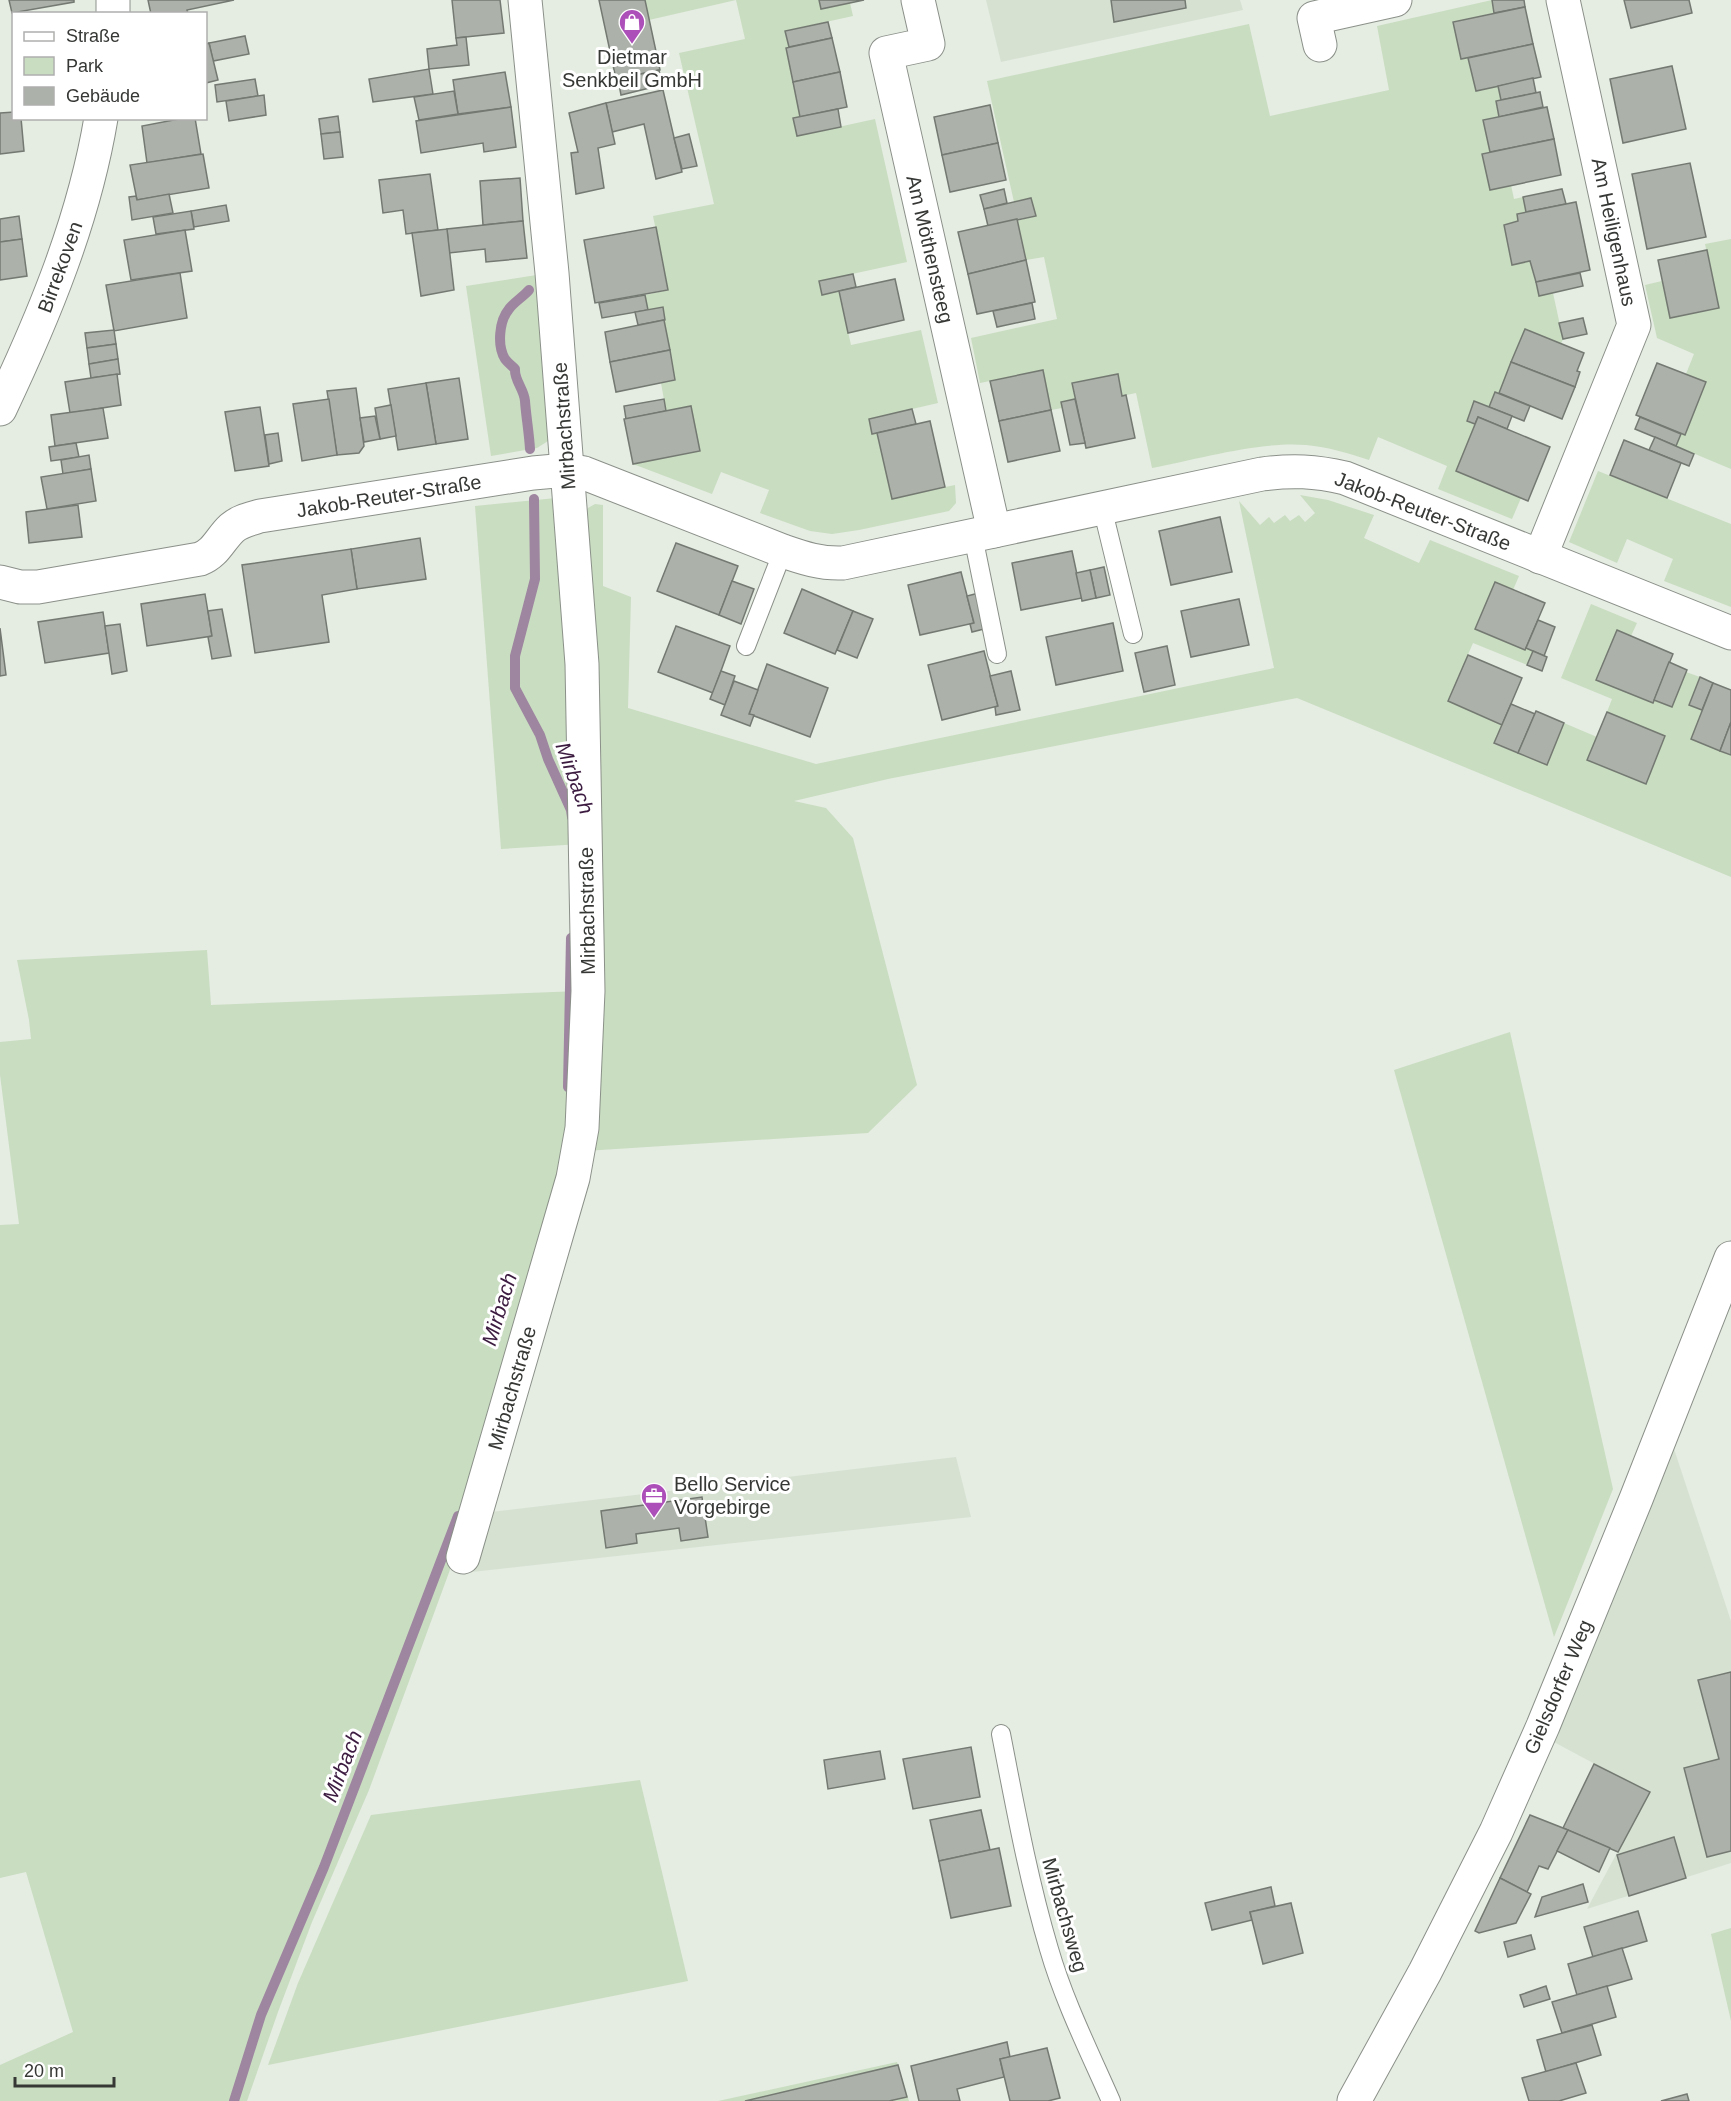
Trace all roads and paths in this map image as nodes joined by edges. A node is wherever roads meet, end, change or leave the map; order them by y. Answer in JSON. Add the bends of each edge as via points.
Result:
{"nodes":[{"id":1,"x":525,"y":0,"type":"edge"},
{"id":2,"x":918,"y":0,"type":"edge"},
{"id":3,"x":1395,"y":0,"type":"edge"},
{"id":4,"x":1563,"y":0,"type":"edge"},
{"id":5,"x":1320,"y":45,"type":"dead end"},
{"id":6,"x":101,"y":120,"type":"edge"},
{"id":7,"x":0,"y":409,"type":"edge"},
{"id":8,"x":567,"y":470,"type":"junction"},
{"id":9,"x":1102,"y":507,"type":"junction"},
{"id":10,"x":983,"y":534,"type":"junction"},
{"id":11,"x":783,"y":551,"type":"junction"},
{"id":12,"x":1540,"y":557,"type":"junction"},
{"id":13,"x":0,"y":582,"type":"edge"},
{"id":14,"x":1731,"y":633,"type":"edge"},
{"id":15,"x":1133,"y":634,"type":"dead end"},
{"id":16,"x":746,"y":646,"type":"dead end"},
{"id":17,"x":997,"y":654,"type":"dead end"},
{"id":18,"x":1731,"y":1258,"type":"edge"},
{"id":19,"x":463,"y":1557,"type":"dead end"},
{"id":20,"x":1001,"y":1734,"type":"dead end"},
{"id":21,"x":1111,"y":2101,"type":"edge"},
{"id":22,"x":1354,"y":2101,"type":"edge"}],
"edges":[{"from":1,"to":8,"type":"street","name":"Mirbachstraße"},
{"from":2,"to":10,"type":"street","name":"Am Möthensteeg","via":[[928,44],[886,53]]},
{"from":3,"to":5,"type":"street","via":[[1314,18]]},
{"from":4,"to":12,"type":"street","name":"Am Heiligenhaus","via":[[1634,325]]},
{"from":6,"to":7,"type":"street","name":"Birrekoven","via":[[79,214],[32,341]]},
{"from":8,"to":11,"type":"street","name":"Jakob-Reuter-Straße","via":[[584,473]]},
{"from":8,"to":13,"type":"street","name":"Jakob-Reuter-Straße","via":[[260,516],[232,528],[215,550],[200,559],[38,587]]},
{"from":8,"to":19,"type":"street","name":"Mirbachstraße","via":[[582,664],[586,831],[588,991],[582,1128],[573,1179]]},
{"from":9,"to":10,"type":"street","name":"Jakob-Reuter-Straße"},
{"from":9,"to":12,"type":"street","name":"Jakob-Reuter-Straße","via":[[1262,474],[1320,472],[1345,478]]},
{"from":9,"to":15,"type":"lane"},
{"from":10,"to":11,"type":"street","name":"Jakob-Reuter-Straße","via":[[843,563],[814,562]]},
{"from":10,"to":17,"type":"lane"},
{"from":11,"to":16,"type":"lane"},
{"from":12,"to":14,"type":"street","name":"Jakob-Reuter-Straße"},
{"from":18,"to":22,"type":"street","name":"Gielsdorfer Weg","via":[[1543,1726],[1430,1963]]},
{"from":20,"to":21,"type":"lane","name":"Mirbachsweg","via":[[1028,1872],[1049,1950]]}]}
